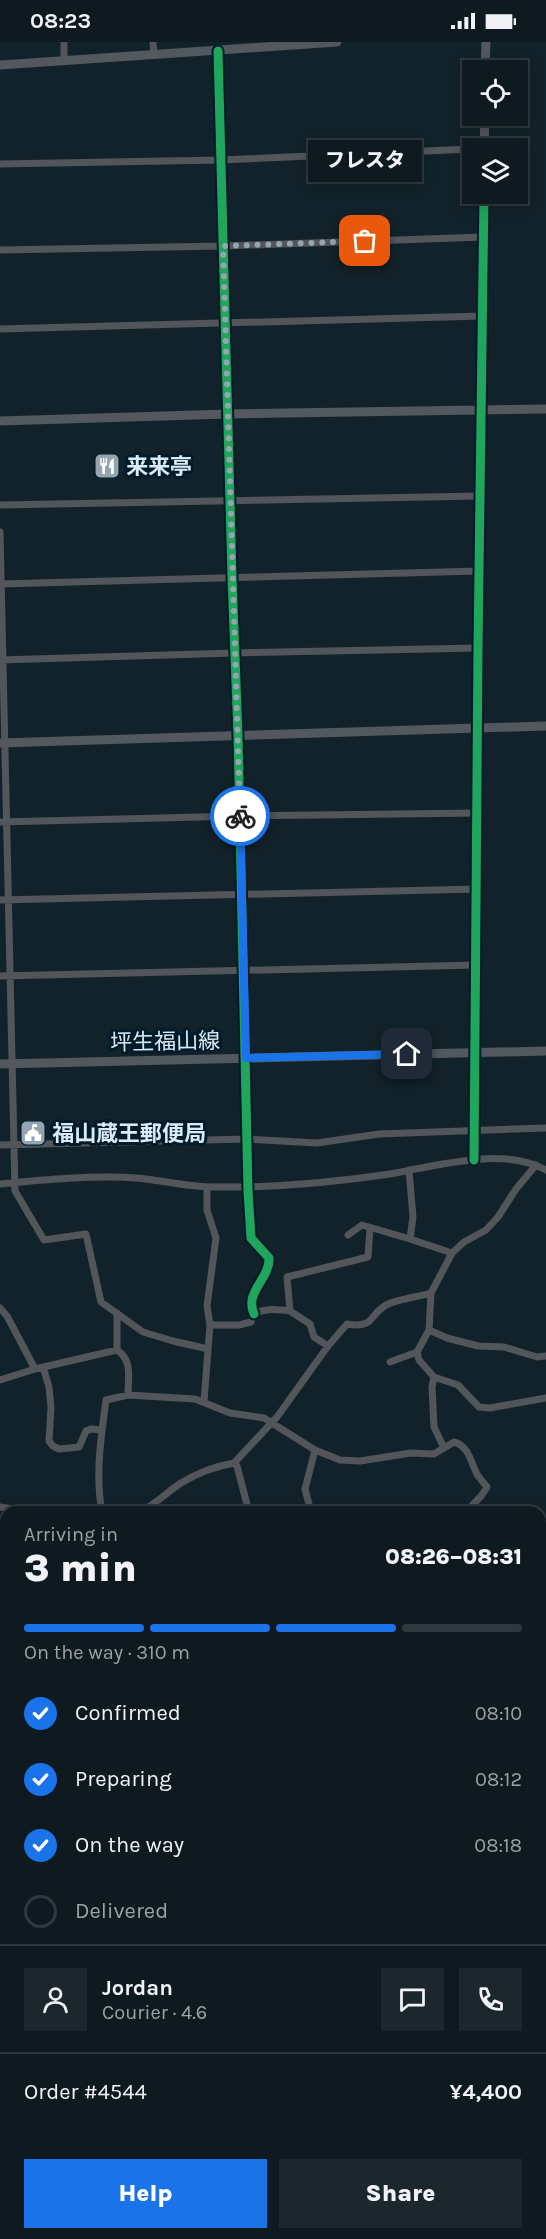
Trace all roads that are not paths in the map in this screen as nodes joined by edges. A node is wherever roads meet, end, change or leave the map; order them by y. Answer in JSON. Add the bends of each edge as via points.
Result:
{"nodes":[{"id":1,"x":64,"y":42,"type":"edge"},
{"id":2,"x":153,"y":42,"type":"edge"},
{"id":3,"x":337,"y":42,"type":"edge"},
{"id":4,"x":486,"y":42,"type":"edge"},
{"id":5,"x":308,"y":43,"type":"edge"},
{"id":6,"x":218,"y":51,"type":"junction"},
{"id":7,"x":153,"y":55,"type":"junction"},
{"id":8,"x":485,"y":60,"type":"edge"},
{"id":9,"x":64,"y":61,"type":"junction"},
{"id":10,"x":0,"y":65,"type":"edge"},
{"id":11,"x":462,"y":149,"type":"edge"},
{"id":12,"x":221,"y":160,"type":"junction"},
{"id":13,"x":0,"y":164,"type":"edge"},
{"id":14,"x":484,"y":204,"type":"edge"},
{"id":15,"x":483,"y":237,"type":"junction"},
{"id":16,"x":223,"y":246,"type":"junction"},
{"id":17,"x":0,"y":250,"type":"edge"},
{"id":18,"x":482,"y":316,"type":"junction"},
{"id":19,"x":224,"y":324,"type":"junction"},
{"id":20,"x":0,"y":329,"type":"edge"},
{"id":21,"x":481,"y":409,"type":"junction"},
{"id":22,"x":546,"y":409,"type":"edge"},
{"id":23,"x":228,"y":414,"type":"junction"},
{"id":24,"x":0,"y":421,"type":"edge"},
{"id":25,"x":480,"y":496,"type":"junction"},
{"id":26,"x":230,"y":500,"type":"junction"},
{"id":27,"x":0,"y":505,"type":"edge"},
{"id":28,"x":0,"y":532,"type":"edge"},
{"id":29,"x":480,"y":571,"type":"junction"},
{"id":30,"x":232,"y":577,"type":"junction"},
{"id":31,"x":1,"y":584,"type":"edge"},
{"id":32,"x":478,"y":648,"type":"junction"},
{"id":33,"x":234,"y":652,"type":"junction"},
{"id":34,"x":1,"y":660,"type":"edge"},
{"id":35,"x":546,"y":726,"type":"edge"},
{"id":36,"x":477,"y":727,"type":"junction"},
{"id":37,"x":238,"y":736,"type":"junction"},
{"id":38,"x":2,"y":743,"type":"edge"},
{"id":39,"x":478,"y":813,"type":"junction"},
{"id":40,"x":240,"y":816,"type":"junction"},
{"id":41,"x":3,"y":822,"type":"edge"},
{"id":42,"x":477,"y":889,"type":"junction"},
{"id":43,"x":242,"y":895,"type":"junction"},
{"id":44,"x":0,"y":900,"type":"edge"},
{"id":45,"x":9,"y":900,"type":"junction"},
{"id":46,"x":476,"y":965,"type":"junction"},
{"id":47,"x":244,"y":970,"type":"junction"},
{"id":48,"x":11,"y":975,"type":"junction"},
{"id":49,"x":0,"y":976,"type":"edge"},
{"id":50,"x":546,"y":1051,"type":"edge"},
{"id":51,"x":476,"y":1053,"type":"junction"},
{"id":52,"x":246,"y":1058,"type":"junction"},
{"id":53,"x":0,"y":1064,"type":"edge"},
{"id":54,"x":13,"y":1064,"type":"junction"},
{"id":55,"x":546,"y":1128,"type":"edge"},
{"id":56,"x":475,"y":1130,"type":"junction"},
{"id":57,"x":248,"y":1139,"type":"junction"},
{"id":58,"x":0,"y":1144,"type":"edge"},
{"id":59,"x":15,"y":1144,"type":"junction"},
{"id":60,"x":474,"y":1160,"type":"junction"},
{"id":61,"x":536,"y":1165,"type":"junction"},
{"id":62,"x":409,"y":1170,"type":"junction"},
{"id":63,"x":546,"y":1170,"type":"edge"},
{"id":64,"x":16,"y":1183,"type":"junction"},
{"id":65,"x":0,"y":1184,"type":"edge"},
{"id":66,"x":249,"y":1185,"type":"junction"},
{"id":67,"x":207,"y":1186,"type":"junction"},
{"id":68,"x":370,"y":1228,"type":"junction"},
{"id":69,"x":348,"y":1235,"type":"dead end"},
{"id":70,"x":410,"y":1239,"type":"junction"},
{"id":71,"x":452,"y":1253,"type":"junction"},
{"id":72,"x":431,"y":1293,"type":"junction"},
{"id":73,"x":0,"y":1308,"type":"edge"},
{"id":74,"x":290,"y":1311,"type":"junction"},
{"id":75,"x":117,"y":1313,"type":"junction"},
{"id":76,"x":254,"y":1314,"type":"junction"},
{"id":77,"x":210,"y":1325,"type":"junction"},
{"id":78,"x":429,"y":1330,"type":"junction"},
{"id":79,"x":328,"y":1346,"type":"junction"},
{"id":80,"x":208,"y":1349,"type":"junction"},
{"id":81,"x":117,"y":1350,"type":"junction"},
{"id":82,"x":417,"y":1352,"type":"junction"},
{"id":83,"x":546,"y":1356,"type":"edge"},
{"id":84,"x":390,"y":1362,"type":"dead end"},
{"id":85,"x":43,"y":1367,"type":"junction"},
{"id":86,"x":35,"y":1369,"type":"junction"},
{"id":87,"x":434,"y":1377,"type":"junction"},
{"id":88,"x":0,"y":1380,"type":"edge"},
{"id":89,"x":128,"y":1395,"type":"junction"},
{"id":90,"x":546,"y":1398,"type":"edge"},
{"id":91,"x":204,"y":1401,"type":"junction"},
{"id":92,"x":272,"y":1422,"type":"junction"},
{"id":93,"x":102,"y":1430,"type":"junction"},
{"id":94,"x":444,"y":1448,"type":"junction"},
{"id":95,"x":315,"y":1450,"type":"junction"},
{"id":96,"x":234,"y":1463,"type":"junction"},
{"id":97,"x":101,"y":1506,"type":"edge"},
{"id":98,"x":150,"y":1506,"type":"edge"},
{"id":99,"x":247,"y":1506,"type":"edge"},
{"id":100,"x":309,"y":1506,"type":"edge"},
{"id":101,"x":472,"y":1506,"type":"edge"}],
"edges":[{"from":1,"to":9,"type":"street"},
{"from":2,"to":7,"type":"street"},
{"from":3,"to":5,"type":"street"},
{"from":4,"to":8,"type":"street"},
{"from":5,"to":6,"type":"street"},
{"from":6,"to":7,"type":"street"},
{"from":6,"to":12,"type":"street"},
{"from":7,"to":9,"type":"street"},
{"from":9,"to":10,"type":"street"},
{"from":11,"to":12,"type":"street"},
{"from":12,"to":13,"type":"street"},
{"from":12,"to":16,"type":"street"},
{"from":14,"to":15,"type":"street"},
{"from":15,"to":16,"type":"street"},
{"from":15,"to":18,"type":"street"},
{"from":16,"to":17,"type":"street"},
{"from":16,"to":19,"type":"street"},
{"from":18,"to":19,"type":"street"},
{"from":18,"to":21,"type":"street"},
{"from":19,"to":20,"type":"street"},
{"from":19,"to":23,"type":"street"},
{"from":21,"to":22,"type":"street"},
{"from":21,"to":23,"type":"street"},
{"from":21,"to":25,"type":"street"},
{"from":23,"to":24,"type":"street"},
{"from":23,"to":26,"type":"street"},
{"from":25,"to":26,"type":"street"},
{"from":25,"to":29,"type":"street"},
{"from":26,"to":27,"type":"street"},
{"from":26,"to":30,"type":"street"},
{"from":28,"to":31,"type":"street"},
{"from":29,"to":30,"type":"street"},
{"from":29,"to":32,"type":"street"},
{"from":30,"to":31,"type":"street"},
{"from":30,"to":33,"type":"street"},
{"from":31,"to":34,"type":"street"},
{"from":32,"to":33,"type":"street"},
{"from":32,"to":36,"type":"street"},
{"from":33,"to":34,"type":"street"},
{"from":33,"to":37,"type":"street"},
{"from":34,"to":38,"type":"street"},
{"from":35,"to":36,"type":"street"},
{"from":36,"to":37,"type":"street"},
{"from":36,"to":39,"type":"street"},
{"from":37,"to":38,"type":"street"},
{"from":37,"to":40,"type":"street"},
{"from":38,"to":41,"type":"street"},
{"from":39,"to":40,"type":"street"},
{"from":39,"to":42,"type":"street"},
{"from":40,"to":41,"type":"street"},
{"from":40,"to":43,"type":"street"},
{"from":41,"to":45,"type":"street"},
{"from":42,"to":43,"type":"street"},
{"from":42,"to":46,"type":"street"},
{"from":43,"to":45,"type":"street"},
{"from":43,"to":47,"type":"street"},
{"from":44,"to":45,"type":"street"},
{"from":45,"to":48,"type":"street"},
{"from":46,"to":47,"type":"street"},
{"from":46,"to":51,"type":"street"},
{"from":47,"to":48,"type":"street"},
{"from":47,"to":52,"type":"street"},
{"from":48,"to":49,"type":"street"},
{"from":48,"to":54,"type":"street"},
{"from":50,"to":51,"type":"street","name":"坪生福山線"},
{"from":51,"to":52,"type":"street","name":"坪生福山線"},
{"from":51,"to":56,"type":"street"},
{"from":52,"to":54,"type":"street","name":"坪生福山線"},
{"from":52,"to":57,"type":"street"},
{"from":53,"to":54,"type":"street","name":"坪生福山線"},
{"from":54,"to":59,"type":"street"},
{"from":55,"to":56,"type":"street"},
{"from":56,"to":57,"type":"street","via":[[379,1134],[317,1143]]},
{"from":56,"to":60,"type":"street"},
{"from":57,"to":59,"type":"street"},
{"from":57,"to":66,"type":"street"},
{"from":58,"to":59,"type":"street"},
{"from":59,"to":64,"type":"street"},
{"from":60,"to":61,"type":"street"},
{"from":60,"to":62,"type":"street"},
{"from":61,"to":63,"type":"street"},
{"from":61,"to":71,"type":"street","via":[[492,1224]]},
{"from":62,"to":66,"type":"street","via":[[335,1183]]},
{"from":62,"to":70,"type":"street","via":[[413,1217]]},
{"from":64,"to":65,"type":"street"},
{"from":64,"to":67,"type":"street","via":[[135,1178]]},
{"from":64,"to":75,"type":"street","via":[[15,1191],[44,1240],[86,1234],[101,1302]]},
{"from":66,"to":67,"type":"street"},
{"from":66,"to":76,"type":"street","via":[[251,1238],[269,1258],[270,1265],[252,1296]]},
{"from":67,"to":77,"type":"street","via":[[207,1210],[216,1238],[207,1306]]},
{"from":68,"to":69,"type":"street","via":[[362,1225]]},
{"from":68,"to":70,"type":"street"},
{"from":68,"to":74,"type":"street","via":[[368,1257],[287,1277]]},
{"from":70,"to":71,"type":"street"},
{"from":71,"to":72,"type":"street"},
{"from":72,"to":78,"type":"street"},
{"from":72,"to":79,"type":"street","via":[[391,1303],[367,1324],[347,1324]]},
{"from":73,"to":86,"type":"street"},
{"from":74,"to":76,"type":"street","via":[[274,1309]]},
{"from":74,"to":79,"type":"street","via":[[310,1324],[314,1336]]},
{"from":75,"to":80,"type":"street","via":[[143,1332]]},
{"from":75,"to":81,"type":"street"},
{"from":76,"to":77,"type":"street","via":[[251,1322],[239,1325]]},
{"from":77,"to":80,"type":"street"},
{"from":78,"to":82,"type":"street"},
{"from":78,"to":83,"type":"street","via":[[478,1346]]},
{"from":79,"to":92,"type":"street"},
{"from":80,"to":91,"type":"street"},
{"from":81,"to":85,"type":"street"},
{"from":81,"to":89,"type":"street","via":[[128,1362]]},
{"from":82,"to":84,"type":"street"},
{"from":82,"to":87,"type":"street","via":[[418,1360]]},
{"from":85,"to":86,"type":"street"},
{"from":85,"to":93,"type":"street","via":[[51,1407],[49,1441],[53,1446],[79,1448],[86,1431]]},
{"from":86,"to":88,"type":"street"},
{"from":87,"to":90,"type":"street","via":[[458,1385],[478,1407]]},
{"from":87,"to":94,"type":"street","via":[[434,1427]]},
{"from":89,"to":91,"type":"street"},
{"from":89,"to":93,"type":"street","via":[[106,1400]]},
{"from":91,"to":92,"type":"street","via":[[230,1413]]},
{"from":92,"to":95,"type":"street"},
{"from":92,"to":96,"type":"street"},
{"from":93,"to":97,"type":"street"},
{"from":94,"to":95,"type":"street","via":[[434,1454],[397,1454],[360,1461],[340,1460]]},
{"from":94,"to":101,"type":"street","via":[[460,1443],[487,1486]]},
{"from":95,"to":100,"type":"street","via":[[305,1489]]},
{"from":96,"to":98,"type":"street","via":[[198,1475]]},
{"from":96,"to":99,"type":"street"}]}
